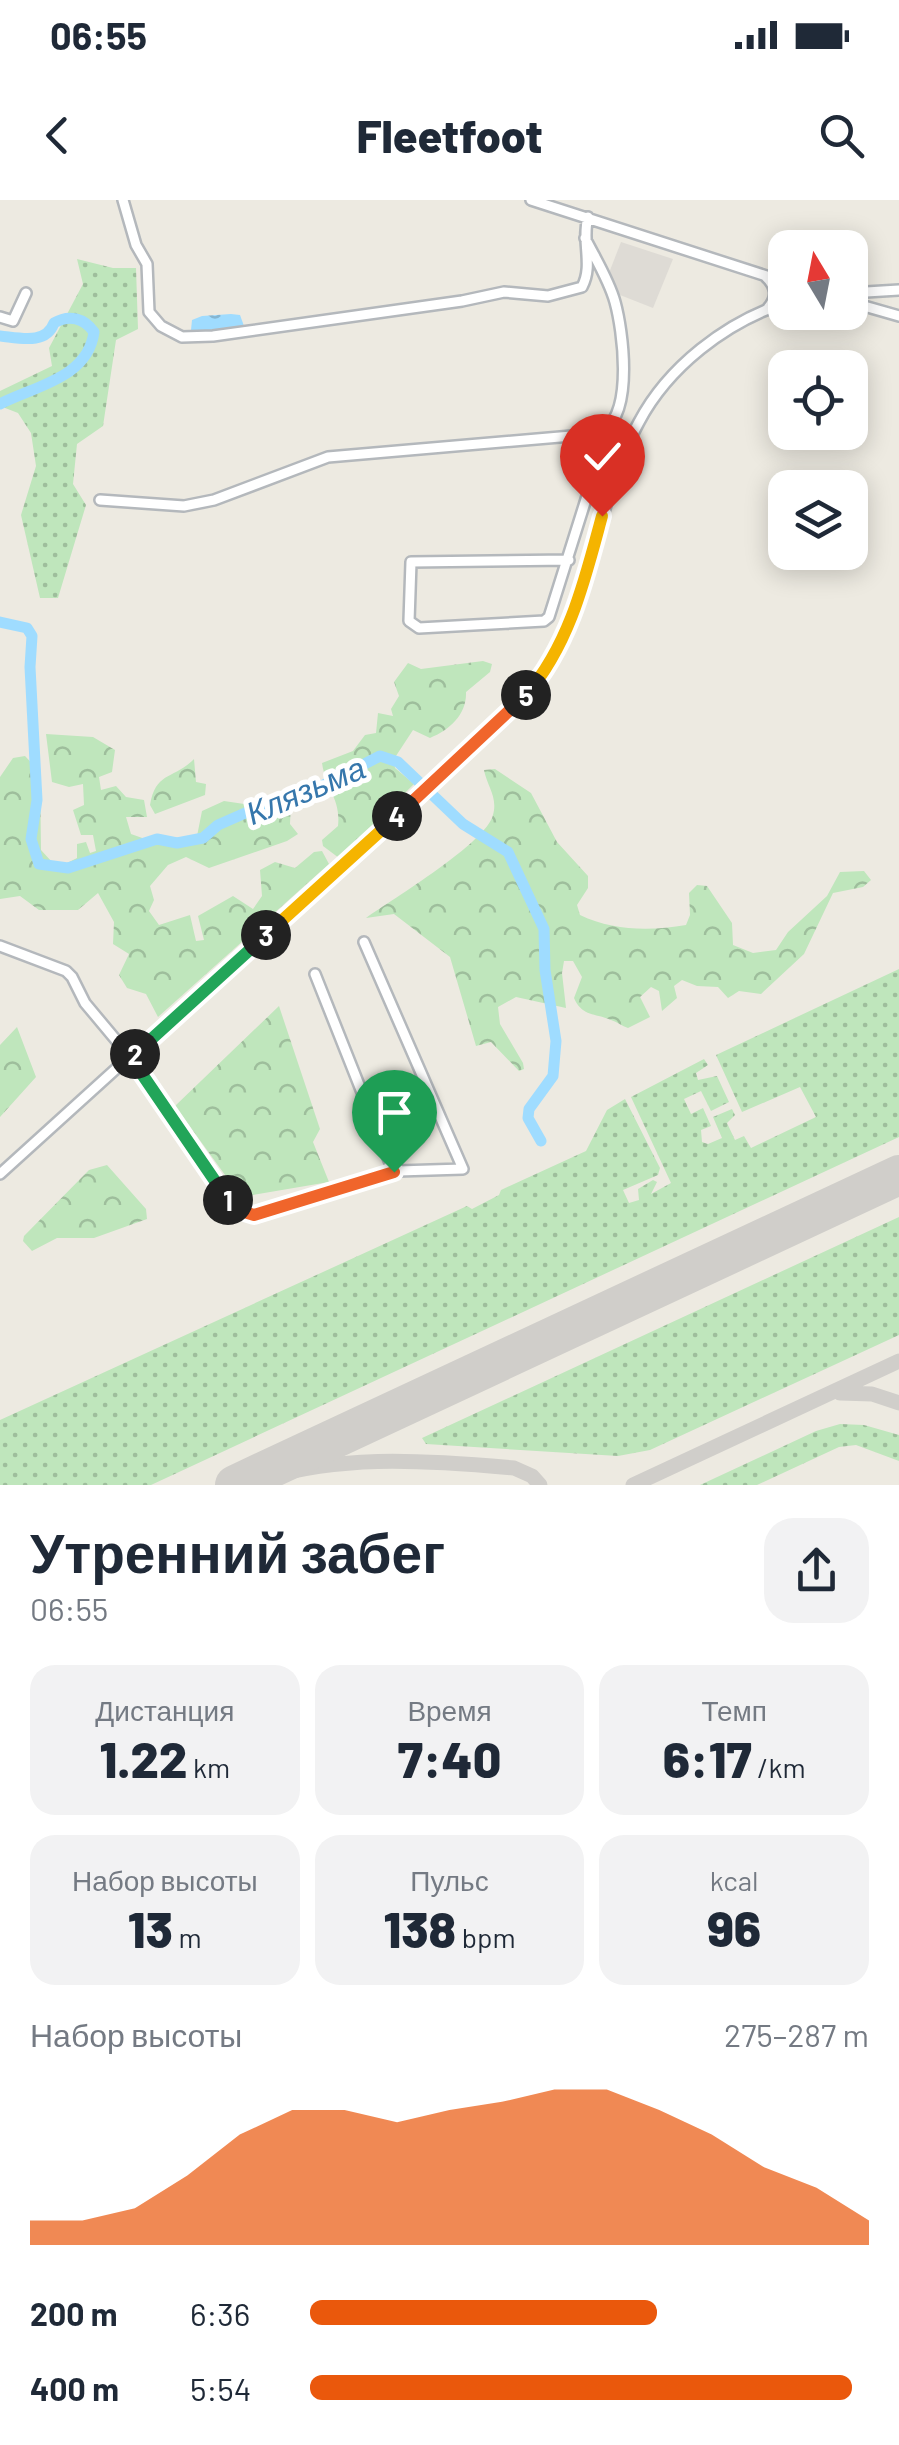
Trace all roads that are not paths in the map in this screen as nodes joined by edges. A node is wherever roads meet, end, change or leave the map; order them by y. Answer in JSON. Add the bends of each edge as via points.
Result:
{"nodes":[{"id":1,"x":123,"y":200,"type":"edge"},
{"id":2,"x":530,"y":200,"type":"edge"},
{"id":3,"x":588,"y":217,"type":"junction"},
{"id":4,"x":585,"y":238,"type":"junction"},
{"id":5,"x":762,"y":274,"type":"junction"},
{"id":6,"x":768,"y":276,"type":"edge"},
{"id":7,"x":768,"y":279,"type":"edge"},
{"id":8,"x":899,"y":290,"type":"edge"},
{"id":9,"x":868,"y":291,"type":"edge"},
{"id":10,"x":884,"y":291,"type":"junction"},
{"id":11,"x":26,"y":294,"type":"dead end"},
{"id":12,"x":868,"y":307,"type":"edge"},
{"id":13,"x":768,"y":308,"type":"edge"},
{"id":14,"x":896,"y":316,"type":"edge"},
{"id":15,"x":0,"y":317,"type":"edge"},
{"id":16,"x":610,"y":424,"type":"junction"},
{"id":17,"x":100,"y":500,"type":"dead end"},
{"id":18,"x":569,"y":560,"type":"junction"},
{"id":19,"x":364,"y":942,"type":"dead end"},
{"id":20,"x":0,"y":946,"type":"edge"},
{"id":21,"x":314,"y":974,"type":"dead end"},
{"id":22,"x":131,"y":1058,"type":"junction"},
{"id":23,"x":394,"y":1172,"type":"junction"},
{"id":24,"x":0,"y":1174,"type":"edge"}],
"edges":[{"from":1,"to":4,"type":"street","via":[[146,264],[149,312],[182,337],[504,292],[566,294],[582,287],[588,275]]},
{"from":2,"to":3,"type":"street"},
{"from":3,"to":4,"type":"street"},
{"from":3,"to":5,"type":"street"},
{"from":4,"to":16,"type":"street","via":[[615,302],[623,398]]},
{"from":5,"to":6,"type":"street"},
{"from":5,"to":7,"type":"street"},
{"from":8,"to":10,"type":"street"},
{"from":9,"to":10,"type":"street"},
{"from":10,"to":14,"type":"street","via":[[887,310]]},
{"from":11,"to":15,"type":"street","via":[[14,321]]},
{"from":12,"to":14,"type":"street"},
{"from":13,"to":22,"type":"street","via":[[696,354],[640,418],[580,597],[548,667],[514,708]]},
{"from":16,"to":17,"type":"street","via":[[583,435],[328,456],[184,506]]},
{"from":16,"to":18,"type":"street"},
{"from":18,"to":18,"type":"street","via":[[544,621],[419,628],[409,621],[409,566],[415,561]]},
{"from":19,"to":23,"type":"street","via":[[463,1169]]},
{"from":20,"to":22,"type":"street","via":[[66,971]]},
{"from":21,"to":23,"type":"street"},
{"from":22,"to":23,"type":"street","via":[[238,1210],[254,1215]]},
{"from":22,"to":24,"type":"street"}]}
